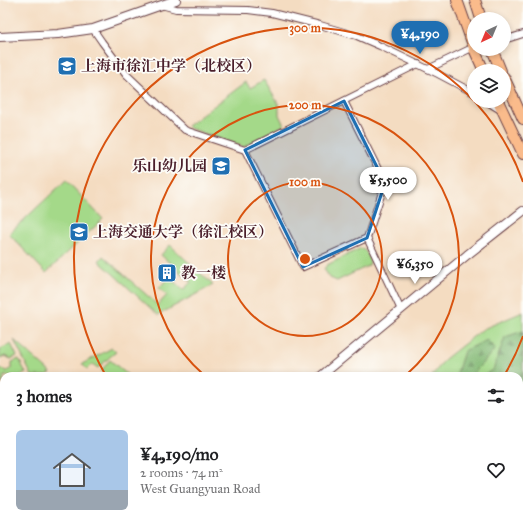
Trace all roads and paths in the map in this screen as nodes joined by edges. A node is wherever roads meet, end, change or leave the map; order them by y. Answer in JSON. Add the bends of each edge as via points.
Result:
{"nodes":[{"id":1,"x":176,"y":0,"type":"edge"},
{"id":2,"x":457,"y":0,"type":"edge"},
{"id":3,"x":474,"y":0,"type":"edge"},
{"id":4,"x":160,"y":5,"type":"junction"},
{"id":5,"x":478,"y":12,"type":"edge"},
{"id":6,"x":467,"y":28,"type":"edge"},
{"id":7,"x":93,"y":29,"type":"junction"},
{"id":8,"x":523,"y":34,"type":"edge"},
{"id":9,"x":0,"y":36,"type":"edge"},
{"id":10,"x":511,"y":38,"type":"edge"},
{"id":11,"x":467,"y":51,"type":"edge"},
{"id":12,"x":418,"y":64,"type":"junction"},
{"id":13,"x":428,"y":69,"type":"junction"},
{"id":14,"x":467,"y":90,"type":"edge"},
{"id":15,"x":511,"y":93,"type":"edge"},
{"id":16,"x":344,"y":101,"type":"junction"},
{"id":17,"x":497,"y":108,"type":"edge"},
{"id":18,"x":501,"y":108,"type":"edge"},
{"id":19,"x":503,"y":112,"type":"junction"},
{"id":20,"x":523,"y":119,"type":"edge"},
{"id":21,"x":245,"y":150,"type":"junction"},
{"id":22,"x":523,"y":154,"type":"edge"},
{"id":23,"x":523,"y":211,"type":"edge"},
{"id":24,"x":367,"y":238,"type":"junction"},
{"id":25,"x":402,"y":310,"type":"junction"},
{"id":26,"x":326,"y":372,"type":"edge"}],
"edges":[{"from":1,"to":4,"type":"street"},
{"from":2,"to":6,"type":"main road"},
{"from":3,"to":5,"type":"main road"},
{"from":4,"to":7,"type":"street"},
{"from":4,"to":12,"type":"street","via":[[176,9],[248,10],[296,18],[356,36]]},
{"from":7,"to":9,"type":"street","via":[[58,34]]},
{"from":7,"to":21,"type":"street","via":[[126,74],[185,130]]},
{"from":8,"to":10,"type":"street"},
{"from":11,"to":13,"type":"street"},
{"from":12,"to":13,"type":"street"},
{"from":12,"to":16,"type":"street"},
{"from":13,"to":14,"type":"street"},
{"from":15,"to":20,"type":"main road"},
{"from":16,"to":21,"type":"street"},
{"from":16,"to":24,"type":"street","via":[[385,183]]},
{"from":17,"to":19,"type":"street"},
{"from":18,"to":19,"type":"main road"},
{"from":19,"to":22,"type":"main road"},
{"from":21,"to":24,"type":"street","via":[[303,267]]},
{"from":23,"to":25,"type":"street"},
{"from":24,"to":25,"type":"street"},
{"from":25,"to":26,"type":"street"}]}
